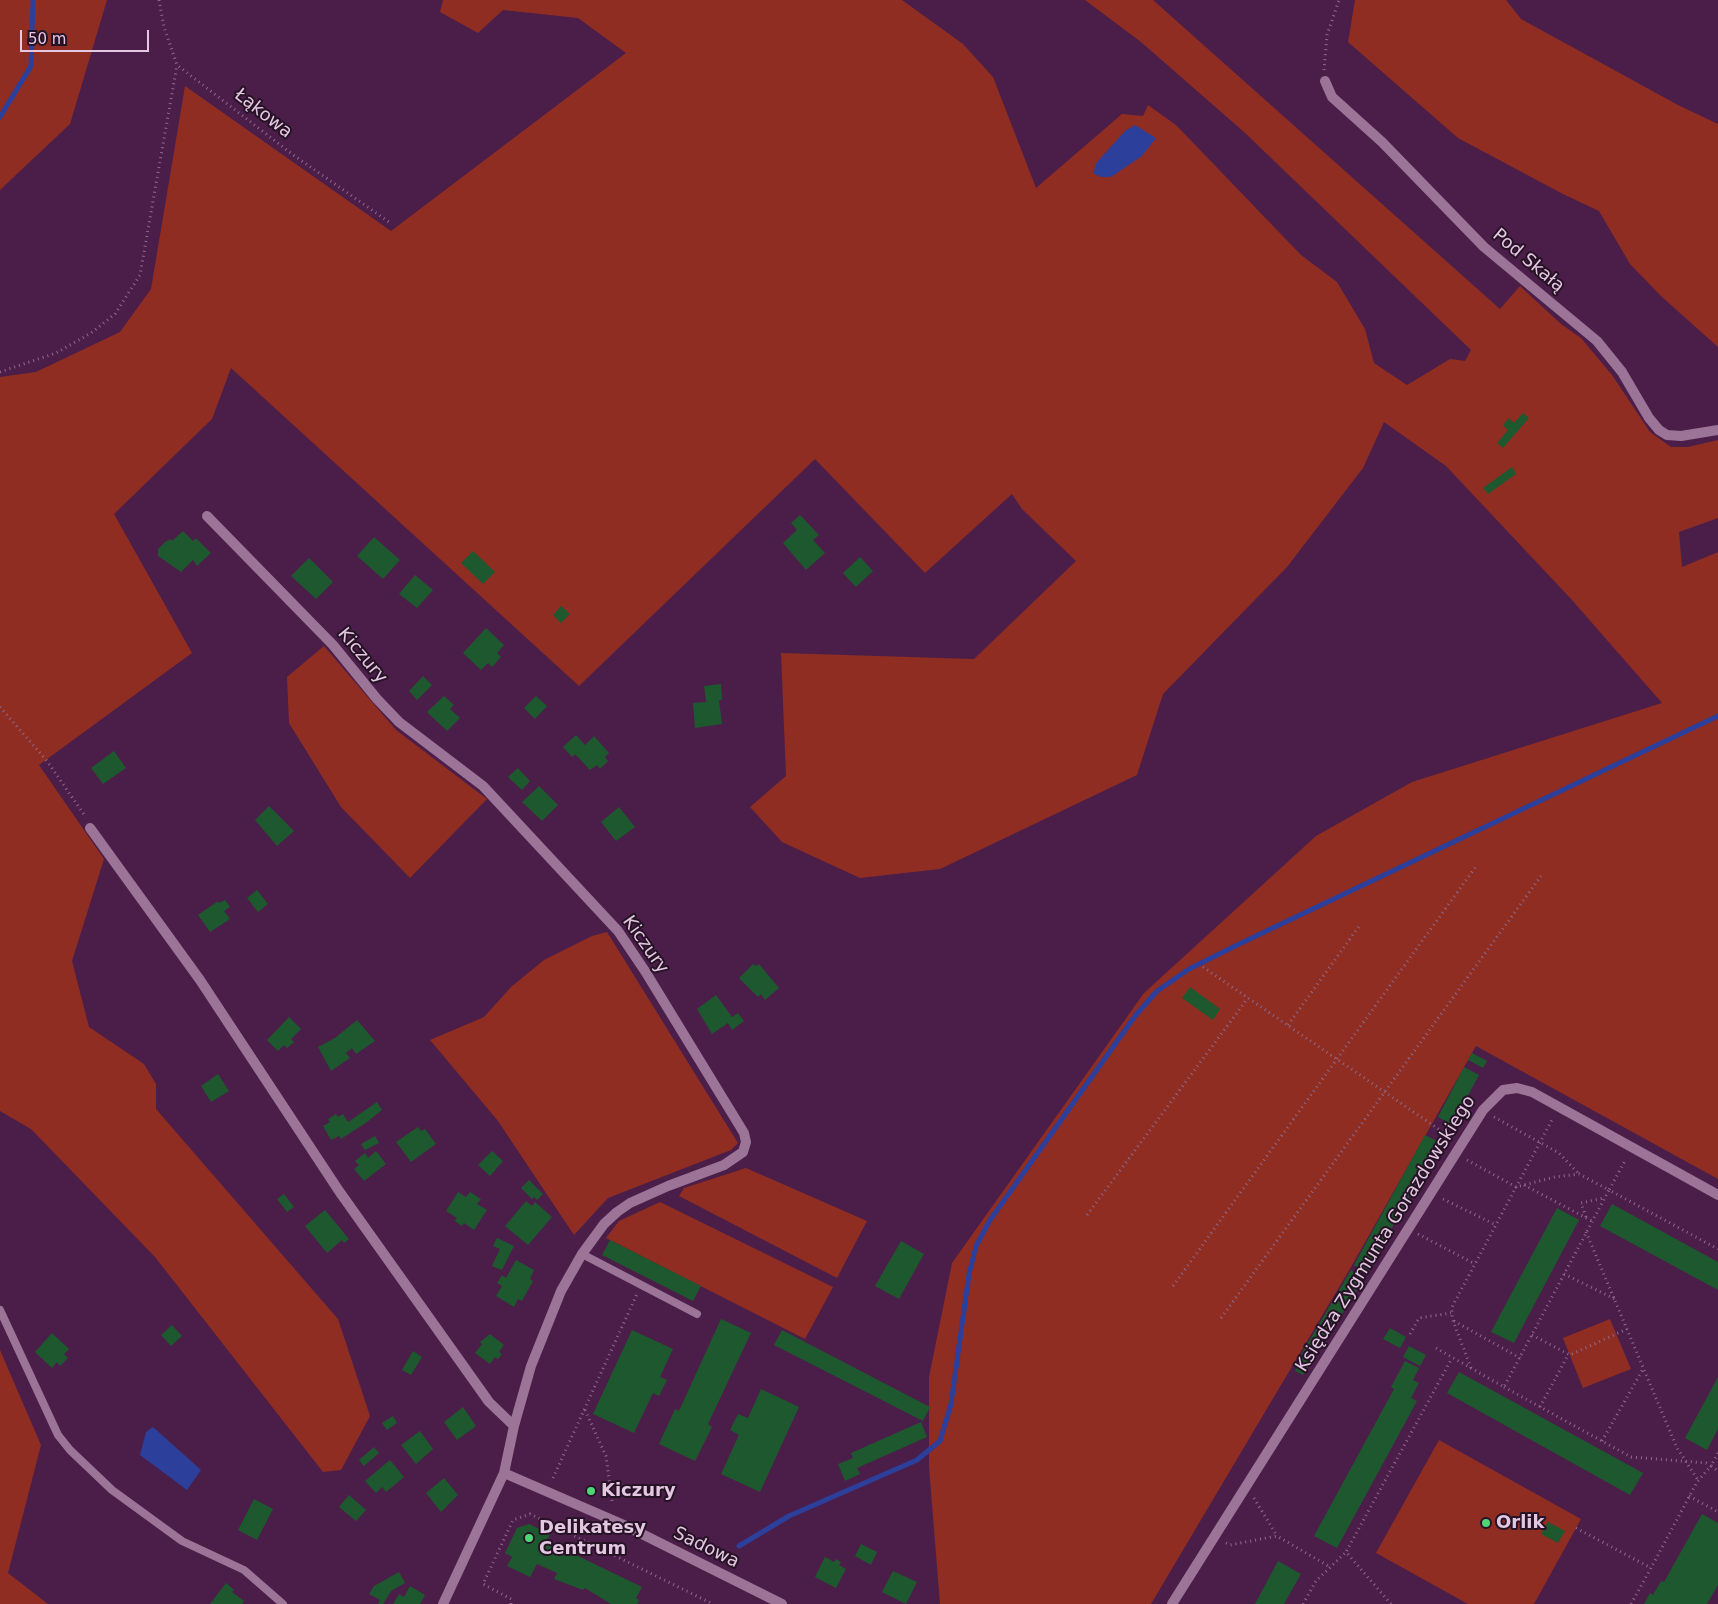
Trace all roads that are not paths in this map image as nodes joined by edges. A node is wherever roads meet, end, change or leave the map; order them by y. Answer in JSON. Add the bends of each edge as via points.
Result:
{"nodes":[{"id":1,"x":1325,"y":81,"type":"road end"},
{"id":2,"x":1718,"y":430,"type":"edge"},
{"id":3,"x":207,"y":516,"type":"dead end"},
{"id":4,"x":90,"y":828,"type":"road end"},
{"id":5,"x":1718,"y":1195,"type":"edge"},
{"id":6,"x":582,"y":1254,"type":"junction"},
{"id":7,"x":0,"y":1310,"type":"edge"},
{"id":8,"x":696,"y":1314,"type":"dead end"},
{"id":9,"x":514,"y":1426,"type":"junction"},
{"id":10,"x":504,"y":1473,"type":"junction"},
{"id":11,"x":284,"y":1604,"type":"edge"},
{"id":12,"x":442,"y":1604,"type":"edge"},
{"id":13,"x":782,"y":1604,"type":"edge"},
{"id":14,"x":1172,"y":1604,"type":"edge"}],
"edges":[{"from":1,"to":2,"type":"street","name":"Pod Skałą","via":[[1332,97],[1382,142],[1484,247],[1597,341],[1622,372],[1659,430],[1667,435],[1681,436]]},
{"from":3,"to":6,"type":"street","name":"Kiczury","via":[[334,645],[399,722],[482,786],[618,931],[744,1132],[743,1152],[734,1160],[630,1203],[604,1224]]},
{"from":4,"to":9,"type":"street","via":[[200,980],[339,1192],[489,1402]]},
{"from":5,"to":14,"type":"street","name":"Księdza Zygmunta Gorazdowskiego","via":[[1532,1092],[1517,1088],[1503,1090],[1482,1110]]},
{"from":6,"to":8,"type":"lane"},
{"from":6,"to":9,"type":"street","name":"Kiczury","via":[[544,1330]]},
{"from":7,"to":11,"type":"lane","via":[[58,1435],[70,1450],[112,1490],[182,1541],[244,1570]]},
{"from":9,"to":10,"type":"street","name":"Kiczury"},
{"from":10,"to":12,"type":"street","name":"Kiczury"},
{"from":10,"to":13,"type":"street","name":"Sadowa","via":[[624,1525]]}]}
